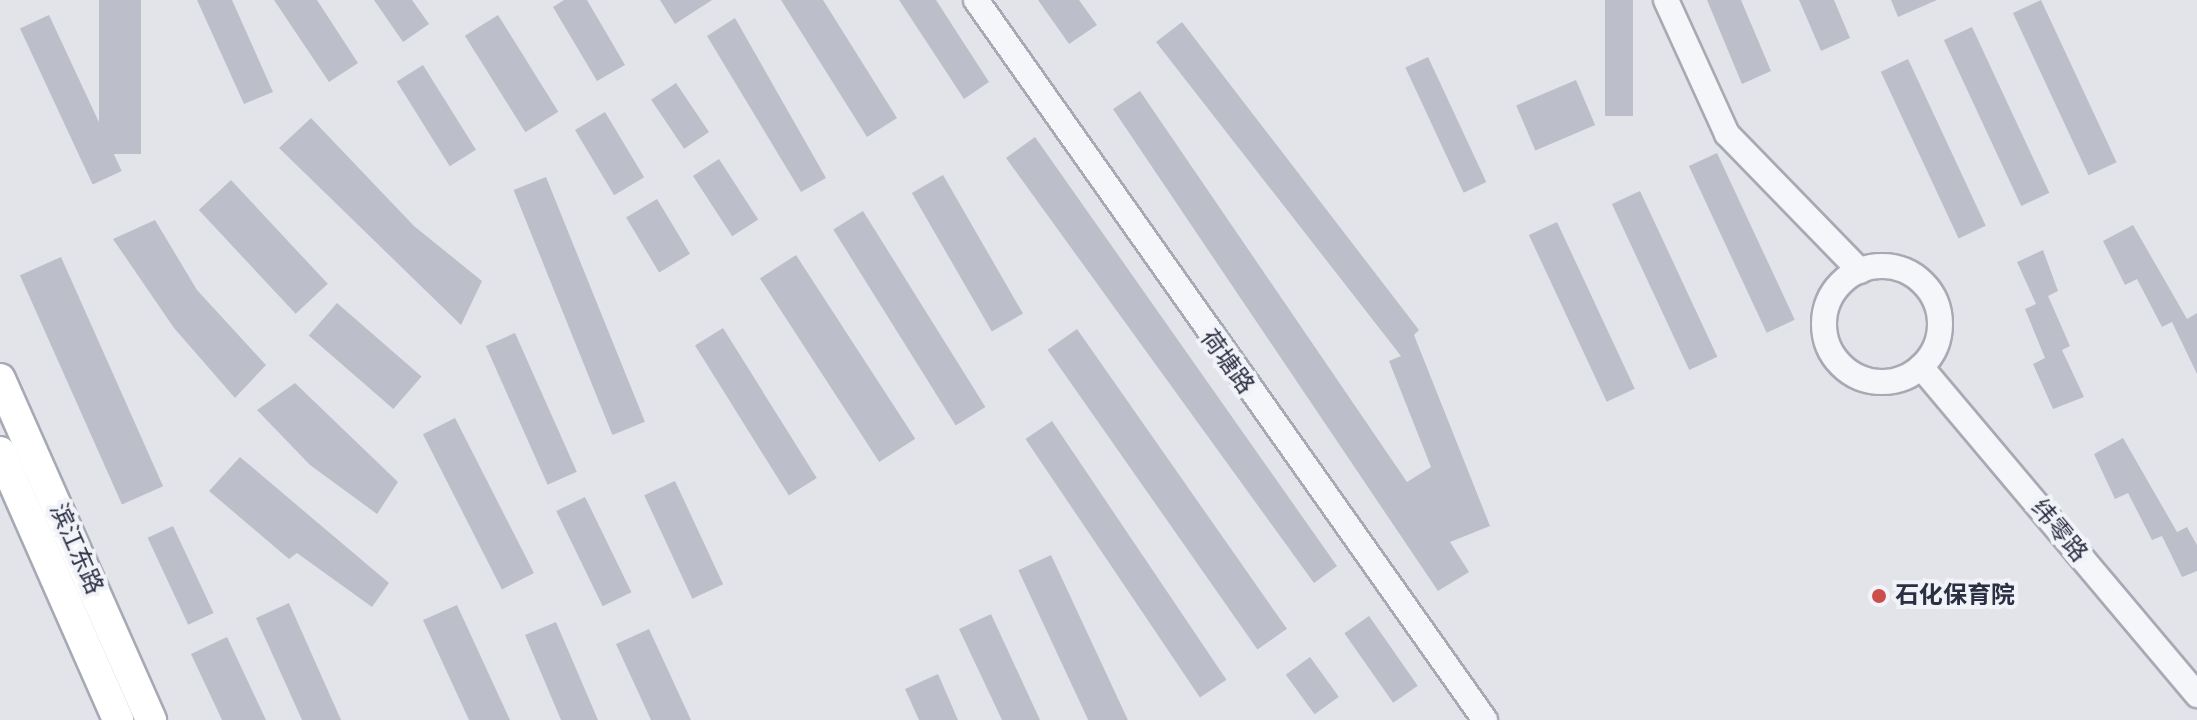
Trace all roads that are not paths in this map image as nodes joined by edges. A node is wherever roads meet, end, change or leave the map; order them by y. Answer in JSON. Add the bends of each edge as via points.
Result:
{"nodes":[{"id":1,"x":976,"y":0,"type":"edge"},
{"id":2,"x":1666,"y":0,"type":"edge"},
{"id":3,"x":1860,"y":271,"type":"junction"},
{"id":4,"x":1921,"y":367,"type":"junction"},
{"id":5,"x":0,"y":379,"type":"edge"},
{"id":6,"x":0,"y":452,"type":"edge"},
{"id":7,"x":2197,"y":695,"type":"edge"},
{"id":8,"x":118,"y":720,"type":"edge"},
{"id":9,"x":151,"y":720,"type":"edge"},
{"id":10,"x":1485,"y":720,"type":"edge"}],
"edges":[{"from":1,"to":10,"type":"street","name":"荷塘路"},
{"from":2,"to":3,"type":"street","via":[[1727,134]]},
{"from":3,"to":4,"type":"street","via":[[1898,269],[1933,295],[1941,328]]},
{"from":3,"to":4,"type":"street","via":[[1828,297],[1824,325],[1836,357],[1873,381]]},
{"from":4,"to":7,"type":"street","name":"纬零路"},
{"from":5,"to":9,"type":"main road","name":"滨江东路"},
{"from":6,"to":8,"type":"main road","name":"滨江东路"}]}
